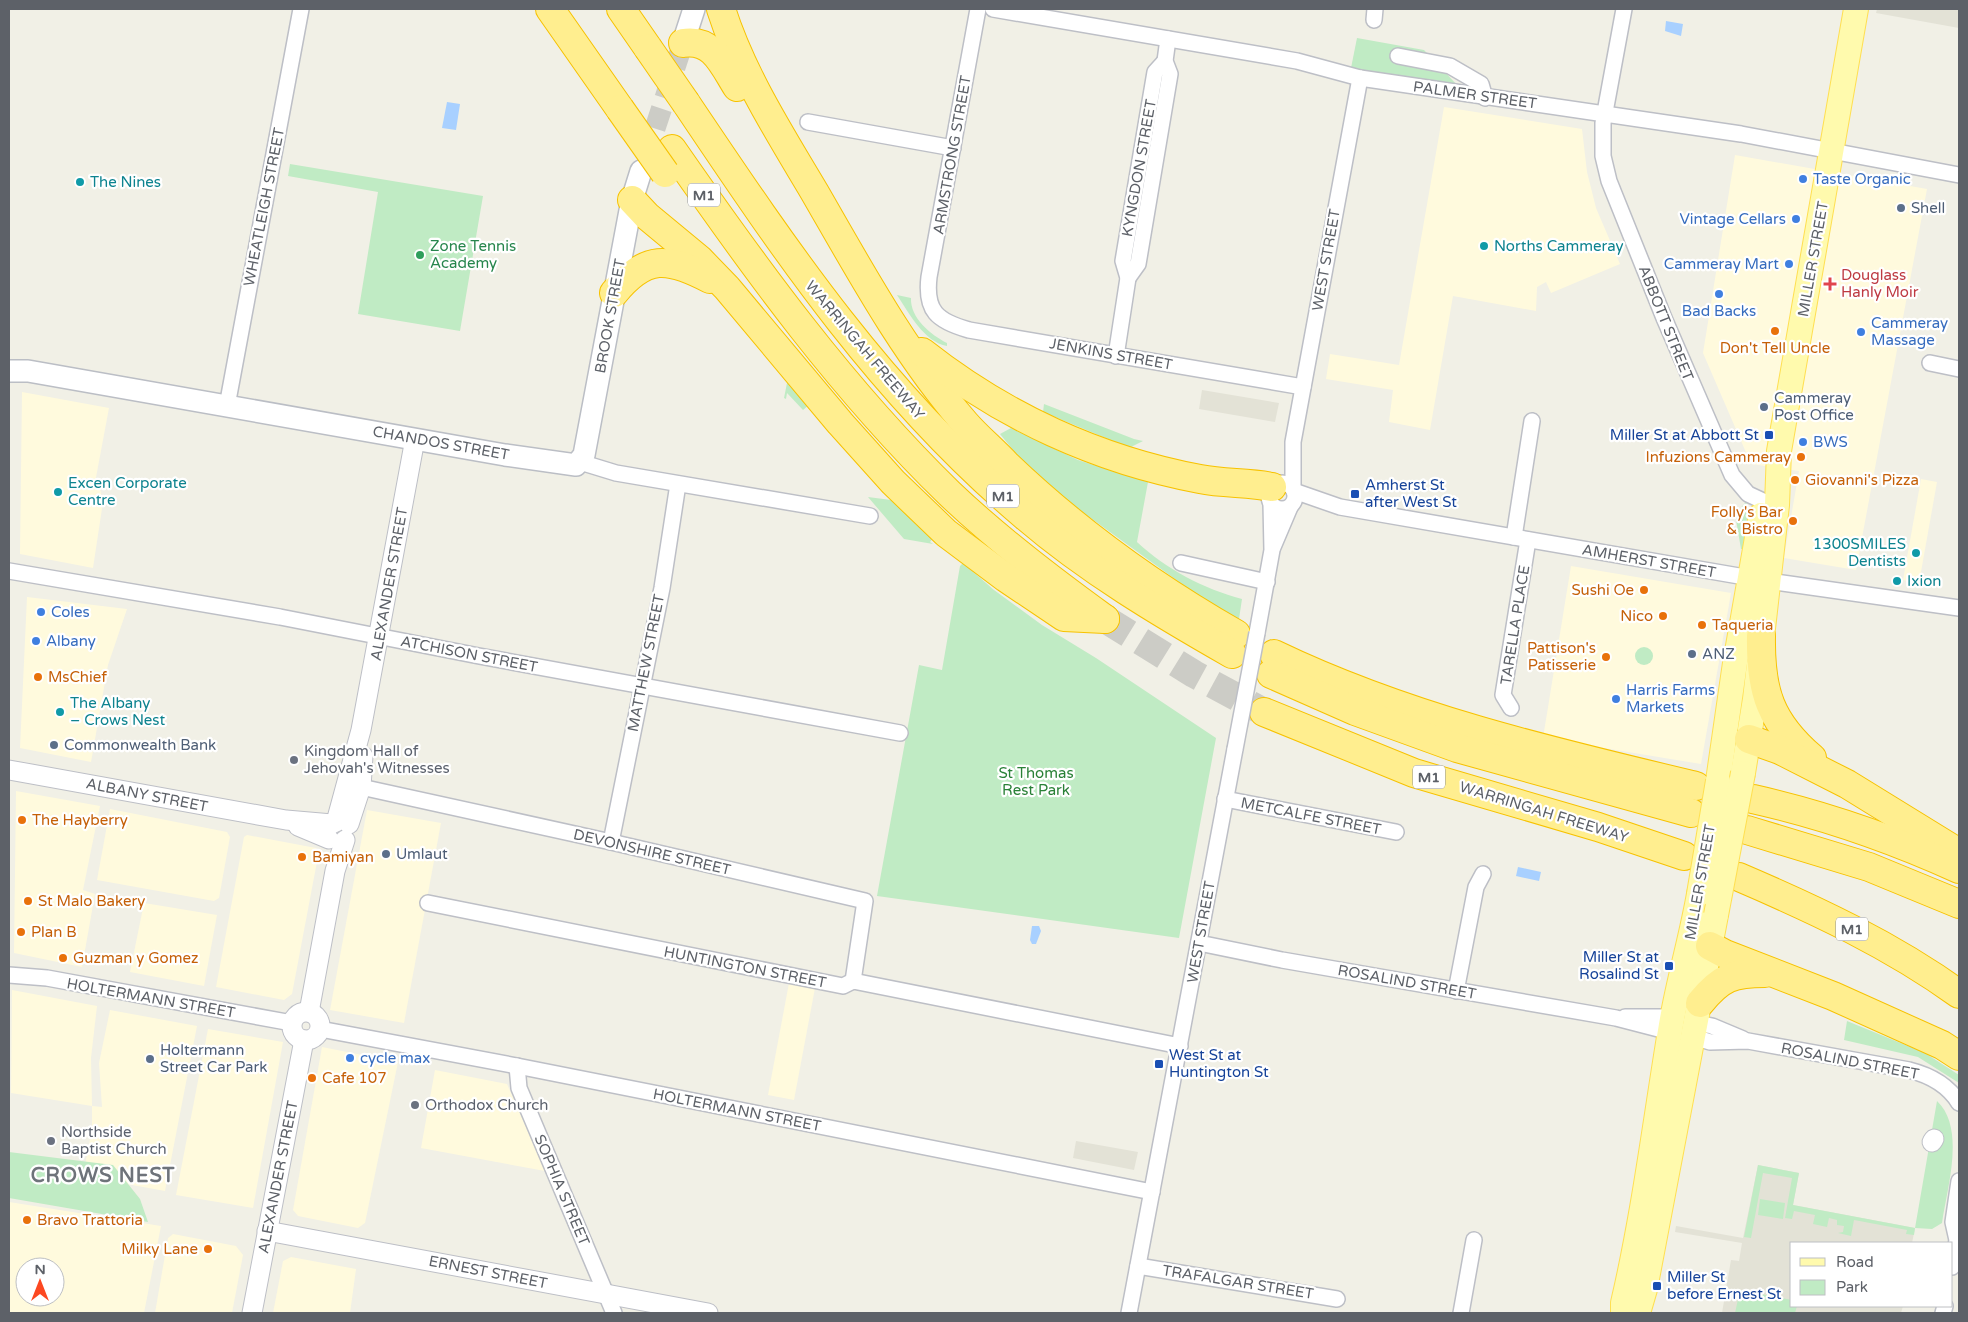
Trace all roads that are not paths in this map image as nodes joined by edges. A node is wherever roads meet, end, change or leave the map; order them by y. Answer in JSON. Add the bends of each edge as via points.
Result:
{"nodes":[{"id":1,"x":301,"y":9,"type":"edge"},
{"id":2,"x":550,"y":9,"type":"edge"},
{"id":3,"x":572,"y":9,"type":"edge"},
{"id":4,"x":621,"y":9,"type":"edge"},
{"id":5,"x":694,"y":9,"type":"edge"},
{"id":6,"x":721,"y":9,"type":"edge"},
{"id":7,"x":978,"y":9,"type":"edge"},
{"id":8,"x":993,"y":9,"type":"edge"},
{"id":9,"x":1624,"y":9,"type":"edge"},
{"id":10,"x":1856,"y":9,"type":"edge"},
{"id":11,"x":1168,"y":39,"type":"junction"},
{"id":12,"x":683,"y":43,"type":"joint"},
{"id":13,"x":1398,"y":56,"type":"dead end"},
{"id":14,"x":1360,"y":78,"type":"junction"},
{"id":15,"x":1485,"y":98,"type":"junction"},
{"id":16,"x":624,"y":100,"type":"junction"},
{"id":17,"x":1605,"y":114,"type":"junction"},
{"id":18,"x":808,"y":122,"type":"dead end"},
{"id":19,"x":953,"y":148,"type":"junction"},
{"id":20,"x":1832,"y":150,"type":"junction"},
{"id":21,"x":796,"y":162,"type":"junction"},
{"id":22,"x":659,"y":164,"type":"junction"},
{"id":23,"x":1959,"y":174,"type":"edge"},
{"id":24,"x":632,"y":200,"type":"junction"},
{"id":25,"x":727,"y":288,"type":"junction"},
{"id":26,"x":614,"y":293,"type":"junction"},
{"id":27,"x":929,"y":302,"type":"joint"},
{"id":28,"x":887,"y":314,"type":"junction"},
{"id":29,"x":1116,"y":356,"type":"junction"},
{"id":30,"x":1930,"y":363,"type":"dead end"},
{"id":31,"x":1959,"y":369,"type":"edge"},
{"id":32,"x":9,"y":371,"type":"edge"},
{"id":33,"x":1303,"y":387,"type":"junction"},
{"id":34,"x":227,"y":406,"type":"junction"},
{"id":35,"x":1532,"y":421,"type":"dead end"},
{"id":36,"x":415,"y":439,"type":"junction"},
{"id":37,"x":1779,"y":451,"type":"junction"},
{"id":38,"x":580,"y":462,"type":"junction"},
{"id":39,"x":678,"y":484,"type":"junction"},
{"id":40,"x":1284,"y":495,"type":"junction"},
{"id":41,"x":1763,"y":501,"type":"junction"},
{"id":42,"x":870,"y":516,"type":"dead end"},
{"id":43,"x":1521,"y":538,"type":"junction"},
{"id":44,"x":1181,"y":562,"type":"dead end"},
{"id":45,"x":9,"y":571,"type":"edge"},
{"id":46,"x":1759,"y":579,"type":"junction"},
{"id":47,"x":1266,"y":582,"type":"junction"},
{"id":48,"x":1959,"y":608,"type":"edge"},
{"id":49,"x":1761,"y":636,"type":"junction"},
{"id":50,"x":379,"y":637,"type":"junction"},
{"id":51,"x":1241,"y":640,"type":"junction"},
{"id":52,"x":641,"y":686,"type":"junction"},
{"id":53,"x":1511,"y":708,"type":"dead end"},
{"id":54,"x":1264,"y":712,"type":"tunnel mouth"},
{"id":55,"x":361,"y":730,"type":"junction"},
{"id":56,"x":900,"y":733,"type":"dead end"},
{"id":57,"x":1749,"y":739,"type":"junction"},
{"id":58,"x":9,"y":770,"type":"edge"},
{"id":59,"x":1722,"y":776,"type":"junction"},
{"id":60,"x":1847,"y":784,"type":"junction"},
{"id":61,"x":360,"y":787,"type":"junction"},
{"id":62,"x":1226,"y":799,"type":"junction"},
{"id":63,"x":1753,"y":799,"type":"dead end"},
{"id":64,"x":1691,"y":813,"type":"dead end"},
{"id":65,"x":1747,"y":830,"type":"dead end"},
{"id":66,"x":337,"y":832,"type":"junction"},
{"id":67,"x":1396,"y":832,"type":"dead end"},
{"id":68,"x":611,"y":842,"type":"junction"},
{"id":69,"x":1959,"y":852,"type":"edge"},
{"id":70,"x":1684,"y":856,"type":"dead end"},
{"id":71,"x":1959,"y":869,"type":"edge"},
{"id":72,"x":1483,"y":874,"type":"dead end"},
{"id":73,"x":1739,"y":877,"type":"dead end"},
{"id":74,"x":428,"y":903,"type":"dead end"},
{"id":75,"x":1959,"y":904,"type":"edge"},
{"id":76,"x":1703,"y":912,"type":"junction"},
{"id":77,"x":1199,"y":943,"type":"junction"},
{"id":78,"x":1710,"y":946,"type":"junction"},
{"id":79,"x":1774,"y":973,"type":"junction"},
{"id":80,"x":9,"y":975,"type":"edge"},
{"id":81,"x":853,"y":980,"type":"junction"},
{"id":82,"x":1456,"y":991,"type":"junction"},
{"id":83,"x":1959,"y":994,"type":"edge"},
{"id":84,"x":309,"y":1012,"type":"junction"},
{"id":85,"x":292,"y":1023,"type":"junction"},
{"id":86,"x":1687,"y":1023,"type":"junction"},
{"id":87,"x":320,"y":1029,"type":"junction"},
{"id":88,"x":304,"y":1040,"type":"junction"},
{"id":89,"x":1180,"y":1046,"type":"junction"},
{"id":90,"x":1959,"y":1056,"type":"edge"},
{"id":91,"x":517,"y":1066,"type":"junction"},
{"id":92,"x":1959,"y":1103,"type":"edge"},
{"id":93,"x":1959,"y":1181,"type":"edge"},
{"id":94,"x":1152,"y":1192,"type":"junction"},
{"id":95,"x":267,"y":1231,"type":"junction"},
{"id":96,"x":1958,"y":1239,"type":"edge"},
{"id":97,"x":1474,"y":1240,"type":"dead end"},
{"id":98,"x":1953,"y":1262,"type":"edge"},
{"id":99,"x":1138,"y":1266,"type":"junction"},
{"id":100,"x":606,"y":1294,"type":"junction"},
{"id":101,"x":1338,"y":1298,"type":"dead end"},
{"id":102,"x":252,"y":1313,"type":"edge"},
{"id":103,"x":614,"y":1313,"type":"edge"},
{"id":104,"x":708,"y":1313,"type":"edge"},
{"id":105,"x":1129,"y":1313,"type":"edge"},
{"id":106,"x":1461,"y":1313,"type":"edge"},
{"id":107,"x":1623,"y":1313,"type":"edge"},
{"id":108,"x":1638,"y":1313,"type":"edge"}],
"edges":[{"from":1,"to":34,"type":"street","name":"WHEATLEIGH STREET"},
{"from":2,"to":16,"type":"highway"},
{"from":3,"to":16,"type":"highway","number":"M1"},
{"from":4,"to":51,"type":"highway","name":"WARRINGAH FREEWAY","number":"M1","bridge":true,"via":[[831,312],[925,423],[1026,517],[1074,554],[1140,599]]},
{"from":5,"to":12,"type":"main road"},
{"from":6,"to":21,"type":"highway","via":[[739,59]]},
{"from":7,"to":19,"type":"street","name":"ARMSTRONG STREET"},
{"from":8,"to":11,"type":"street","name":"PALMER STREET"},
{"from":9,"to":17,"type":"street","name":"ABBOTT STREET"},
{"from":10,"to":20,"type":"main road","name":"MILLER STREET"},
{"from":11,"to":14,"type":"street","name":"PALMER STREET","via":[[1297,61]]},
{"from":11,"to":29,"type":"street","name":"KYNGDON STREET","via":[[1165,61],[1170,74],[1138,264],[1128,278]]},
{"from":12,"to":21,"type":"highway","via":[[702,43],[711,49],[781,154]]},
{"from":13,"to":15,"type":"street","via":[[1450,66],[1481,84]]},
{"from":14,"to":15,"type":"street","name":"PALMER STREET"},
{"from":14,"to":33,"type":"street","name":"WEST STREET"},
{"from":15,"to":17,"type":"street","name":"PALMER STREET"},
{"from":16,"to":22,"type":"highway","number":"M1"},
{"from":17,"to":20,"type":"street","name":"PALMER STREET"},
{"from":17,"to":41,"type":"street","name":"ABBOTT STREET","via":[[1602,140],[1609,181],[1664,318],[1732,475],[1748,494]]},
{"from":18,"to":19,"type":"street"},
{"from":19,"to":27,"type":"street","name":"ARMSTRONG STREET","via":[[929,277]]},
{"from":20,"to":23,"type":"street","name":"PALMER STREET"},
{"from":20,"to":37,"type":"main road","name":"MILLER STREET"},
{"from":21,"to":28,"type":"highway"},
{"from":22,"to":24,"type":"main road","name":"BROOK STREET"},
{"from":22,"to":25,"type":"highway","number":"M1","via":[[736,241],[873,413],[950,494],[1061,588],[1105,619],[1064,617],[946,533],[840,423]]},
{"from":24,"to":25,"type":"highway"},
{"from":24,"to":26,"type":"main road","name":"BROOK STREET"},
{"from":25,"to":26,"type":"highway","via":[[687,268],[659,262],[638,269]]},
{"from":26,"to":38,"type":"main road","name":"BROOK STREET","via":[[584,455]]},
{"from":27,"to":29,"type":"street","name":"JENKINS STREET","via":[[934,313],[955,326]]},
{"from":28,"to":40,"type":"highway","via":[[919,350],[937,364],[989,400],[1035,425],[1093,449],[1147,466]]},
{"from":28,"to":51,"type":"highway","via":[[921,366],[965,423],[1038,495],[1128,567]]},
{"from":29,"to":33,"type":"street","name":"JENKINS STREET"},
{"from":30,"to":31,"type":"street"},
{"from":32,"to":34,"type":"main road","name":"CHANDOS STREET"},
{"from":33,"to":40,"type":"street","name":"WEST STREET"},
{"from":34,"to":36,"type":"main road","name":"CHANDOS STREET"},
{"from":35,"to":43,"type":"street","name":"TARELLA PLACE"},
{"from":36,"to":38,"type":"main road","name":"CHANDOS STREET","via":[[563,464],[576,465]]},
{"from":36,"to":50,"type":"street","name":"ALEXANDER STREET"},
{"from":37,"to":41,"type":"main road","name":"MILLER STREET"},
{"from":37,"to":46,"type":"main road","name":"MILLER STREET","via":[[1777,505]]},
{"from":38,"to":39,"type":"street","name":"CHANDOS STREET","via":[[616,473]]},
{"from":39,"to":42,"type":"street","name":"CHANDOS STREET"},
{"from":39,"to":52,"type":"street","name":"MATTHEW STREET","via":[[662,588]]},
{"from":40,"to":43,"type":"street","name":"AMHERST STREET"},
{"from":40,"to":47,"type":"street","name":"WEST STREET"},
{"from":41,"to":46,"type":"main road","name":"MILLER STREET"},
{"from":43,"to":46,"type":"street","name":"AMHERST STREET"},
{"from":43,"to":53,"type":"street","name":"TARELLA PLACE","via":[[1503,695]]},
{"from":44,"to":47,"type":"street"},
{"from":45,"to":50,"type":"street","name":"ATCHISON STREET"},
{"from":46,"to":48,"type":"street","name":"AMHERST STREET"},
{"from":46,"to":49,"type":"main road","name":"MILLER STREET"},
{"from":46,"to":59,"type":"main road","name":"MILLER STREET","via":[[1735,663]]},
{"from":47,"to":51,"type":"street","name":"WEST STREET"},
{"from":49,"to":57,"type":"main road","name":"MILLER STREET"},
{"from":49,"to":60,"type":"highway","via":[[1762,669],[1775,717],[1801,749]]},
{"from":50,"to":52,"type":"street","name":"ATCHISON STREET"},
{"from":50,"to":55,"type":"street","name":"ALEXANDER STREET"},
{"from":51,"to":62,"type":"street","name":"WEST STREET","bridge":true,"via":[[1235,749]]},
{"from":52,"to":56,"type":"street","name":"ATCHISON STREET"},
{"from":52,"to":68,"type":"street","name":"MATTHEW STREET"},
{"from":54,"to":70,"type":"highway","name":"WARRINGAH FREEWAY","number":"M1","via":[[1414,773]]},
{"from":55,"to":61,"type":"street","name":"ALEXANDER STREET"},
{"from":55,"to":66,"type":"street","name":"ALEXANDER STREET"},
{"from":57,"to":59,"type":"main road","name":"MILLER STREET"},
{"from":57,"to":60,"type":"highway","via":[[1787,753]]},
{"from":58,"to":66,"type":"street","name":"ALBANY STREET"},
{"from":59,"to":64,"type":"highway","number":"M1","via":[[1513,741],[1344,684],[1272,664],[1355,712],[1457,748]]},
{"from":59,"to":76,"type":"main road","name":"MILLER STREET","bridge":true},
{"from":60,"to":69,"type":"highway"},
{"from":61,"to":66,"type":"street","name":"ALEXANDER STREET"},
{"from":61,"to":68,"type":"street","name":"DEVONSHIRE STREET"},
{"from":62,"to":67,"type":"street","name":"METCALFE STREET"},
{"from":62,"to":77,"type":"street","name":"WEST STREET"},
{"from":63,"to":71,"type":"highway","via":[[1871,832]]},
{"from":65,"to":75,"type":"highway","via":[[1869,867]]},
{"from":66,"to":84,"type":"street","name":"ALEXANDER STREET","via":[[335,872]]},
{"from":68,"to":81,"type":"street","name":"DEVONSHIRE STREET","via":[[864,901]]},
{"from":72,"to":82,"type":"street","via":[[1476,887]]},
{"from":73,"to":83,"type":"highway","number":"M1","via":[[1863,934]]},
{"from":74,"to":81,"type":"street","name":"HUNTINGTON STREET","via":[[843,986]]},
{"from":76,"to":78,"type":"main road","name":"MILLER STREET"},
{"from":76,"to":86,"type":"main road","name":"MILLER STREET","via":[[1683,974]]},
{"from":77,"to":82,"type":"street","name":"ROSALIND STREET"},
{"from":77,"to":89,"type":"street","name":"WEST STREET"},
{"from":78,"to":79,"type":"highway"},
{"from":78,"to":86,"type":"main road","name":"MILLER STREET"},
{"from":79,"to":86,"type":"highway","via":[[1732,976],[1717,985]]},
{"from":79,"to":90,"type":"highway","via":[[1842,1000],[1942,1045]]},
{"from":80,"to":85,"type":"street","name":"HOLTERMANN STREET","via":[[46,978]]},
{"from":81,"to":89,"type":"street","name":"HUNTINGTON STREET"},
{"from":82,"to":86,"type":"street","name":"ROSALIND STREET","via":[[1616,1018]]},
{"from":84,"to":85,"type":"street","via":[[298,1014]]},
{"from":84,"to":87,"type":"street","via":[[318,1018]]},
{"from":85,"to":88,"type":"street","via":[[294,1034]]},
{"from":86,"to":92,"type":"street","name":"ROSALIND STREET","via":[[1712,1026],[1748,1041],[1921,1073],[1948,1089]]},
{"from":86,"to":107,"type":"main road","via":[[1663,1078]]},
{"from":86,"to":108,"type":"main road","name":"MILLER STREET","via":[[1645,1288]]},
{"from":87,"to":88,"type":"street","via":[[315,1038]]},
{"from":87,"to":91,"type":"street","name":"HOLTERMANN STREET"},
{"from":88,"to":95,"type":"street","name":"ALEXANDER STREET"},
{"from":89,"to":94,"type":"street","name":"WEST STREET"},
{"from":91,"to":94,"type":"street","name":"HOLTERMANN STREET"},
{"from":91,"to":100,"type":"street","name":"SOPHIA STREET","via":[[519,1088]]},
{"from":93,"to":96,"type":"street","via":[[1953,1222]]},
{"from":94,"to":99,"type":"street","name":"WEST STREET"},
{"from":95,"to":100,"type":"street","name":"ERNEST STREET"},
{"from":95,"to":102,"type":"street","name":"ALEXANDER STREET"},
{"from":96,"to":98,"type":"street"},
{"from":97,"to":106,"type":"street"},
{"from":99,"to":101,"type":"street","name":"TRAFALGAR STREET"},
{"from":99,"to":105,"type":"street","name":"WEST STREET"},
{"from":100,"to":103,"type":"street","name":"SOPHIA STREET"},
{"from":100,"to":104,"type":"street","name":"ERNEST STREET"}]}
